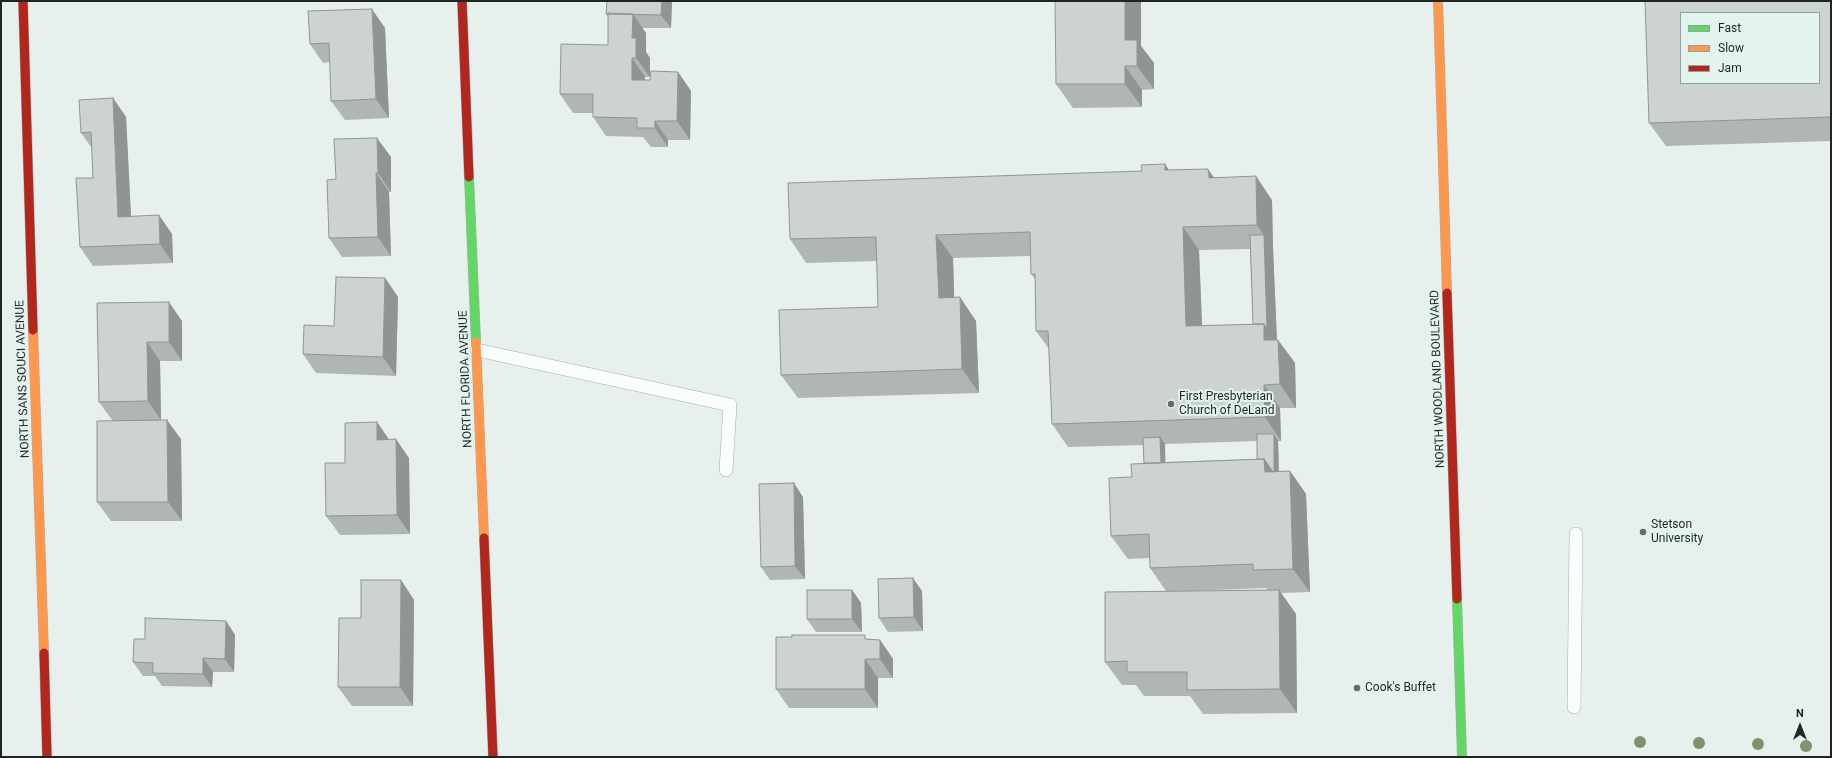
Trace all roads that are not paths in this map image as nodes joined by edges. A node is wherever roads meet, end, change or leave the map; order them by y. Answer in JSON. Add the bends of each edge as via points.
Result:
{"nodes":[{"id":1,"x":24,"y":1,"type":"edge"},
{"id":2,"x":462,"y":1,"type":"edge"},
{"id":3,"x":1438,"y":1,"type":"edge"},
{"id":4,"x":477,"y":350,"type":"junction"},
{"id":5,"x":726,"y":470,"type":"dead end"},
{"id":6,"x":1576,"y":534,"type":"dead end"},
{"id":7,"x":1574,"y":707,"type":"dead end"},
{"id":8,"x":47,"y":757,"type":"edge"},
{"id":9,"x":494,"y":757,"type":"edge"},
{"id":10,"x":1462,"y":757,"type":"edge"}],
"edges":[{"from":1,"to":8,"type":"street","name":"NORTH SANS SOUCI AVENUE"},
{"from":2,"to":4,"type":"street","name":"NORTH FLORIDA AVENUE"},
{"from":3,"to":10,"type":"street","name":"NORTH WOODLAND BOULEVARD"},
{"from":4,"to":5,"type":"lane","via":[[730,405]]},
{"from":4,"to":9,"type":"street","name":"NORTH FLORIDA AVENUE"},
{"from":6,"to":7,"type":"lane"}]}
